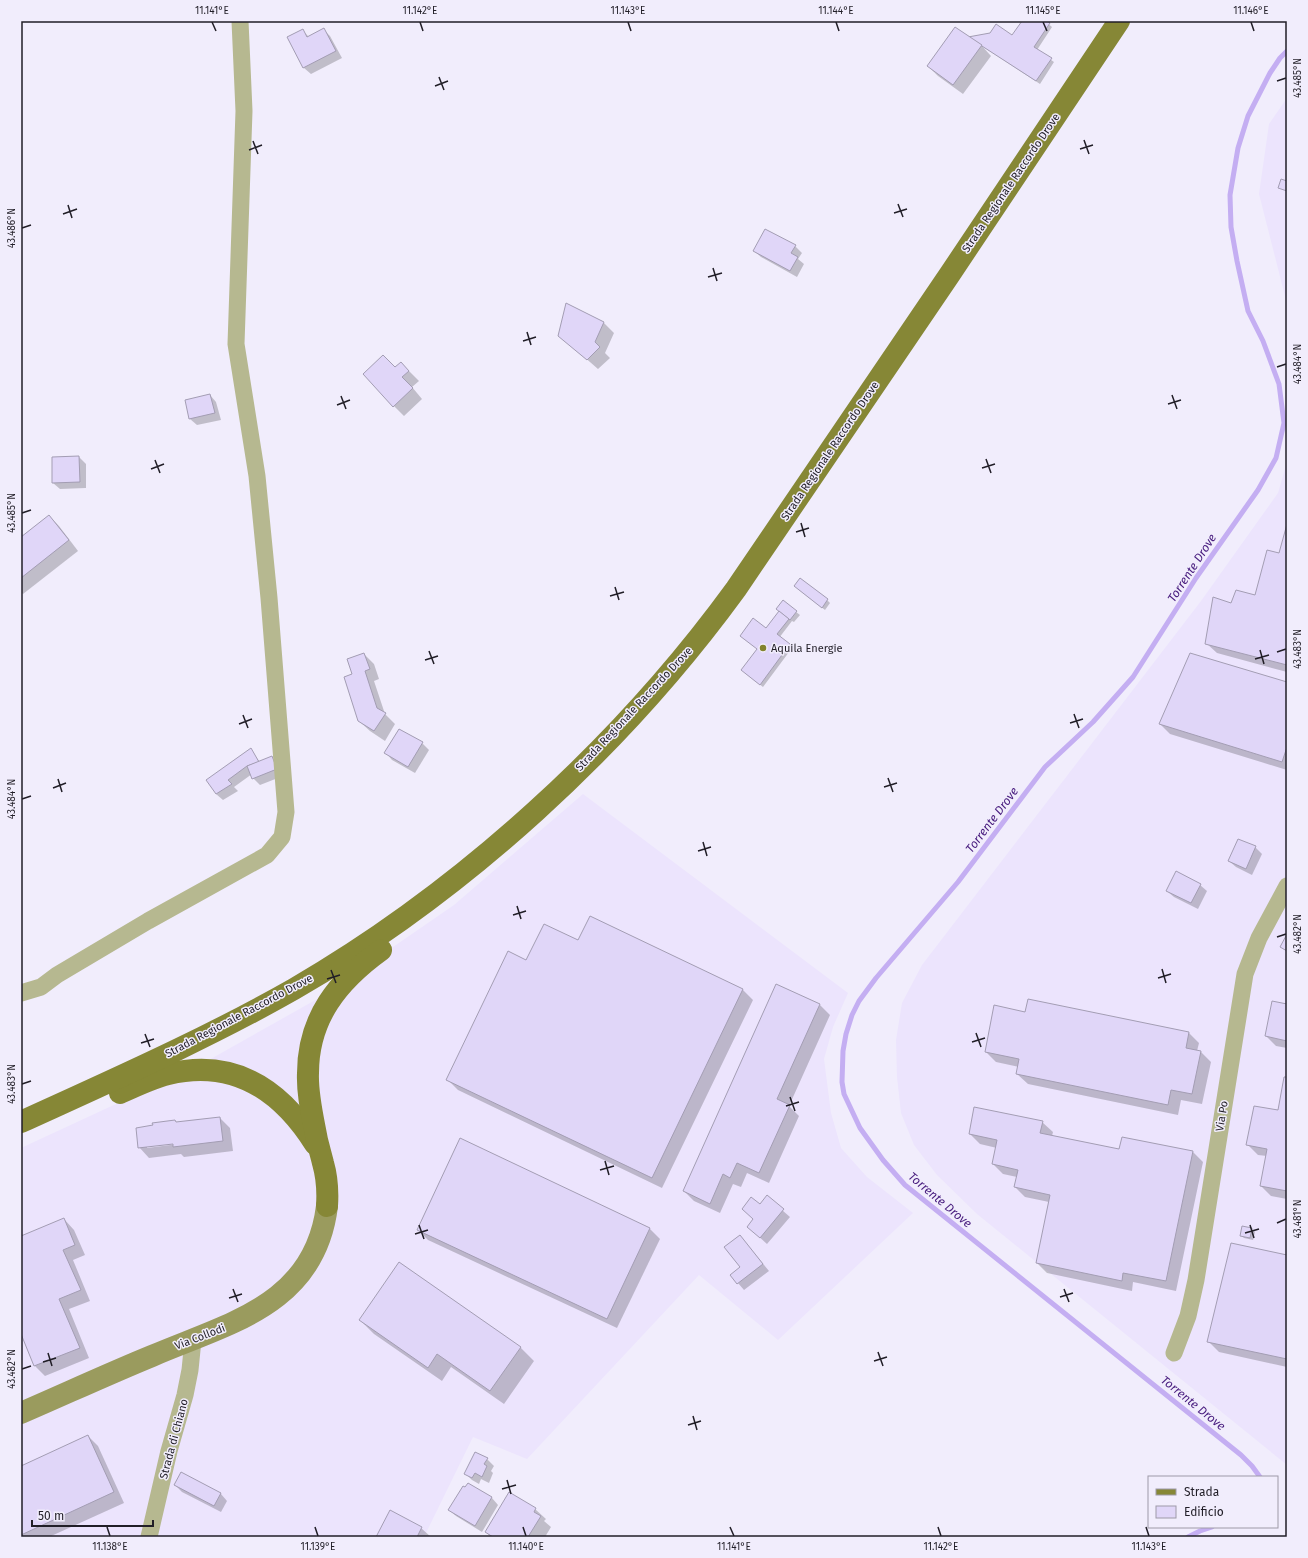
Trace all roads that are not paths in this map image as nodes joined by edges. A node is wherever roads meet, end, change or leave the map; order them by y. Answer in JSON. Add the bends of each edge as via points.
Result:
{"nodes":[{"id":1,"x":240,"y":21,"type":"edge"},
{"id":2,"x":1119,"y":21,"type":"edge"},
{"id":3,"x":499,"y":843,"type":"junction"},
{"id":4,"x":1287,"y":886,"type":"edge"},
{"id":5,"x":57,"y":975,"type":"junction"},
{"id":6,"x":21,"y":982,"type":"edge"},
{"id":7,"x":21,"y":992,"type":"edge"},
{"id":8,"x":277,"y":998,"type":"junction"},
{"id":9,"x":21,"y":1106,"type":"edge"},
{"id":10,"x":21,"y":1122,"type":"edge"},
{"id":11,"x":21,"y":1137,"type":"edge"},
{"id":12,"x":319,"y":1150,"type":"junction"},
{"id":13,"x":327,"y":1206,"type":"joint"},
{"id":14,"x":193,"y":1340,"type":"junction"},
{"id":15,"x":1174,"y":1353,"type":"dead end"},
{"id":16,"x":21,"y":1413,"type":"edge"},
{"id":17,"x":149,"y":1537,"type":"edge"}],
"edges":[{"from":1,"to":5,"type":"street","via":[[244,111],[236,344],[257,476],[269,598],[286,812],[282,837],[267,855]]},
{"from":2,"to":3,"type":"main road","name":"Strada Regionale Raccordo Drove","via":[[768,545],[711,623],[654,691],[599,749]]},
{"from":3,"to":8,"type":"main road","name":"Strada Regionale Raccordo Drove","via":[[397,922],[327,969]]},
{"from":3,"to":12,"type":"main road","via":[[479,873],[467,885],[358,967],[328,1002],[314,1034],[308,1064],[309,1094]]},
{"from":4,"to":15,"type":"street","name":"Via Po","via":[[1258,938],[1245,974],[1196,1280],[1188,1316]]},
{"from":5,"to":6,"type":"street"},
{"from":5,"to":7,"type":"street","via":[[41,987]]},
{"from":8,"to":9,"type":"main road","via":[[248,1005],[218,1017]]},
{"from":8,"to":10,"type":"main road","name":"Strada Regionale Raccordo Drove","via":[[170,1054]]},
{"from":11,"to":12,"type":"main road","via":[[150,1080],[180,1072],[209,1070],[243,1078],[271,1092],[296,1116]]},
{"from":12,"to":13,"type":"main road","via":[[327,1180]]},
{"from":13,"to":14,"type":"street","name":"Via Collodi","via":[[324,1228],[316,1248],[306,1266],[287,1288],[250,1316]]},
{"from":14,"to":16,"type":"street","name":"Via Collodi"},
{"from":14,"to":17,"type":"street","name":"Strada di Chiano","via":[[186,1390]]}]}
